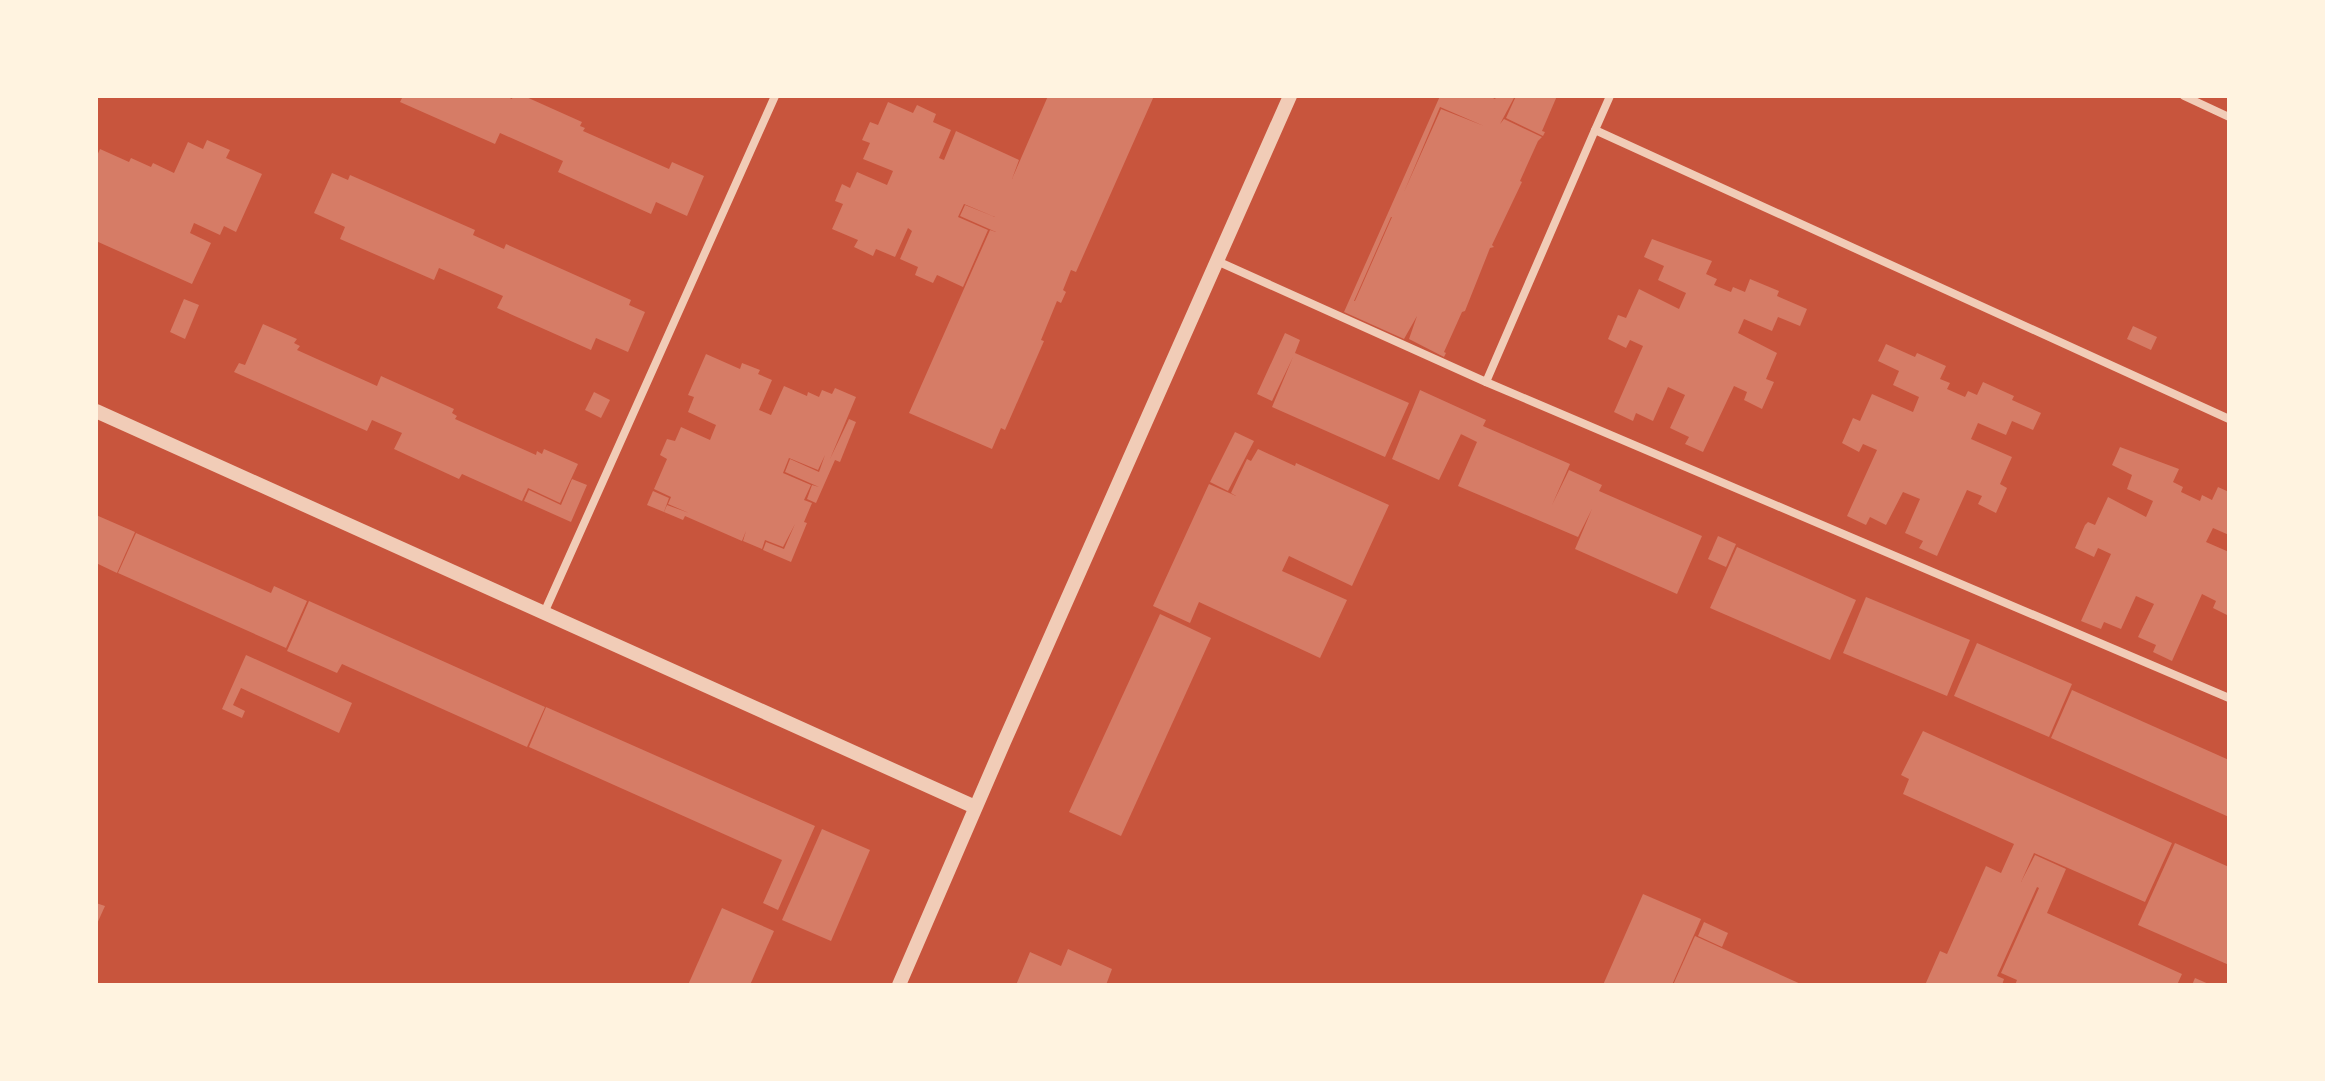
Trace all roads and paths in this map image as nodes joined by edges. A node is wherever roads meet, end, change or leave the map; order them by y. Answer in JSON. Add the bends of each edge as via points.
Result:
{"nodes":[{"id":1,"x":775,"y":96,"type":"edge"},
{"id":2,"x":1290,"y":96,"type":"edge"},
{"id":3,"x":1610,"y":96,"type":"edge"},
{"id":4,"x":2184,"y":96,"type":"edge"},
{"id":5,"x":2229,"y":117,"type":"edge"},
{"id":6,"x":1595,"y":130,"type":"junction"},
{"id":7,"x":1217,"y":261,"type":"junction"},
{"id":8,"x":1486,"y":382,"type":"junction"},
{"id":9,"x":96,"y":411,"type":"edge"},
{"id":10,"x":2229,"y":419,"type":"edge"},
{"id":11,"x":544,"y":613,"type":"junction"},
{"id":12,"x":2229,"y":698,"type":"edge"},
{"id":13,"x":975,"y":807,"type":"junction"},
{"id":14,"x":899,"y":985,"type":"edge"}],
"edges":[{"from":1,"to":11,"type":"street"},
{"from":2,"to":7,"type":"street"},
{"from":3,"to":6,"type":"street"},
{"from":4,"to":5,"type":"street"},
{"from":6,"to":8,"type":"street"},
{"from":6,"to":10,"type":"street"},
{"from":7,"to":8,"type":"street"},
{"from":7,"to":13,"type":"street"},
{"from":8,"to":12,"type":"street"},
{"from":9,"to":11,"type":"street"},
{"from":11,"to":13,"type":"street"},
{"from":13,"to":14,"type":"street"}]}
